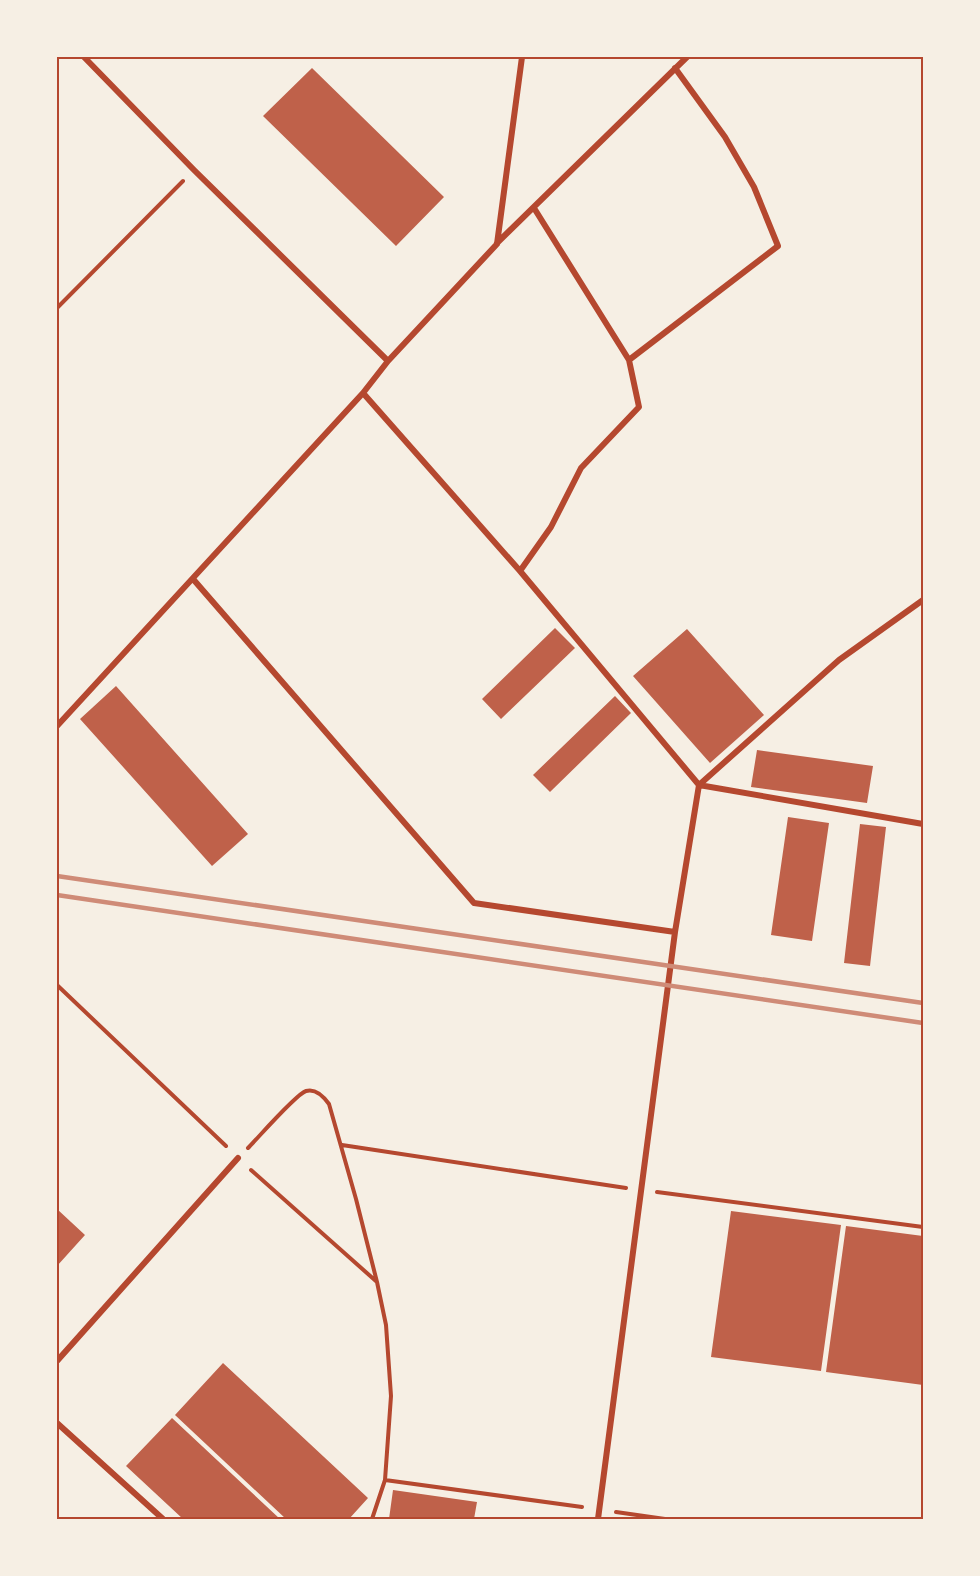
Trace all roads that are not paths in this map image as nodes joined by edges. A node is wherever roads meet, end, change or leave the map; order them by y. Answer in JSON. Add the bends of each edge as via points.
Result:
{"nodes":[{"id":1,"x":84,"y":57,"type":"edge"},
{"id":2,"x":522,"y":57,"type":"edge"},
{"id":3,"x":687,"y":57,"type":"edge"},
{"id":4,"x":675,"y":68,"type":"junction"},
{"id":5,"x":534,"y":208,"type":"junction"},
{"id":6,"x":497,"y":244,"type":"junction"},
{"id":7,"x":629,"y":360,"type":"junction"},
{"id":8,"x":388,"y":361,"type":"junction"},
{"id":9,"x":363,"y":393,"type":"junction"},
{"id":10,"x":520,"y":571,"type":"junction"},
{"id":11,"x":193,"y":579,"type":"junction"},
{"id":12,"x":923,"y":600,"type":"edge"},
{"id":13,"x":58,"y":724,"type":"edge"},
{"id":14,"x":699,"y":785,"type":"junction"},
{"id":15,"x":923,"y":824,"type":"edge"},
{"id":16,"x":675,"y":932,"type":"junction"},
{"id":17,"x":238,"y":1158,"type":"road end"},
{"id":18,"x":57,"y":1361,"type":"edge"},
{"id":19,"x":57,"y":1423,"type":"edge"},
{"id":20,"x":162,"y":1519,"type":"edge"},
{"id":21,"x":598,"y":1519,"type":"edge"}],
"edges":[{"from":1,"to":8,"type":"street"},
{"from":2,"to":6,"type":"street"},
{"from":3,"to":4,"type":"street"},
{"from":4,"to":5,"type":"street"},
{"from":4,"to":7,"type":"street","via":[[754,187],[778,246]]},
{"from":5,"to":6,"type":"street"},
{"from":5,"to":7,"type":"street"},
{"from":6,"to":8,"type":"street"},
{"from":7,"to":10,"type":"street","via":[[639,406],[580,468],[551,527]]},
{"from":8,"to":9,"type":"street"},
{"from":9,"to":10,"type":"street"},
{"from":9,"to":11,"type":"street"},
{"from":10,"to":14,"type":"street"},
{"from":11,"to":13,"type":"street"},
{"from":11,"to":16,"type":"street","via":[[474,903]]},
{"from":12,"to":14,"type":"street","via":[[839,660]]},
{"from":14,"to":15,"type":"street"},
{"from":14,"to":16,"type":"street"},
{"from":16,"to":21,"type":"street"},
{"from":17,"to":18,"type":"street"},
{"from":19,"to":20,"type":"street"}]}
